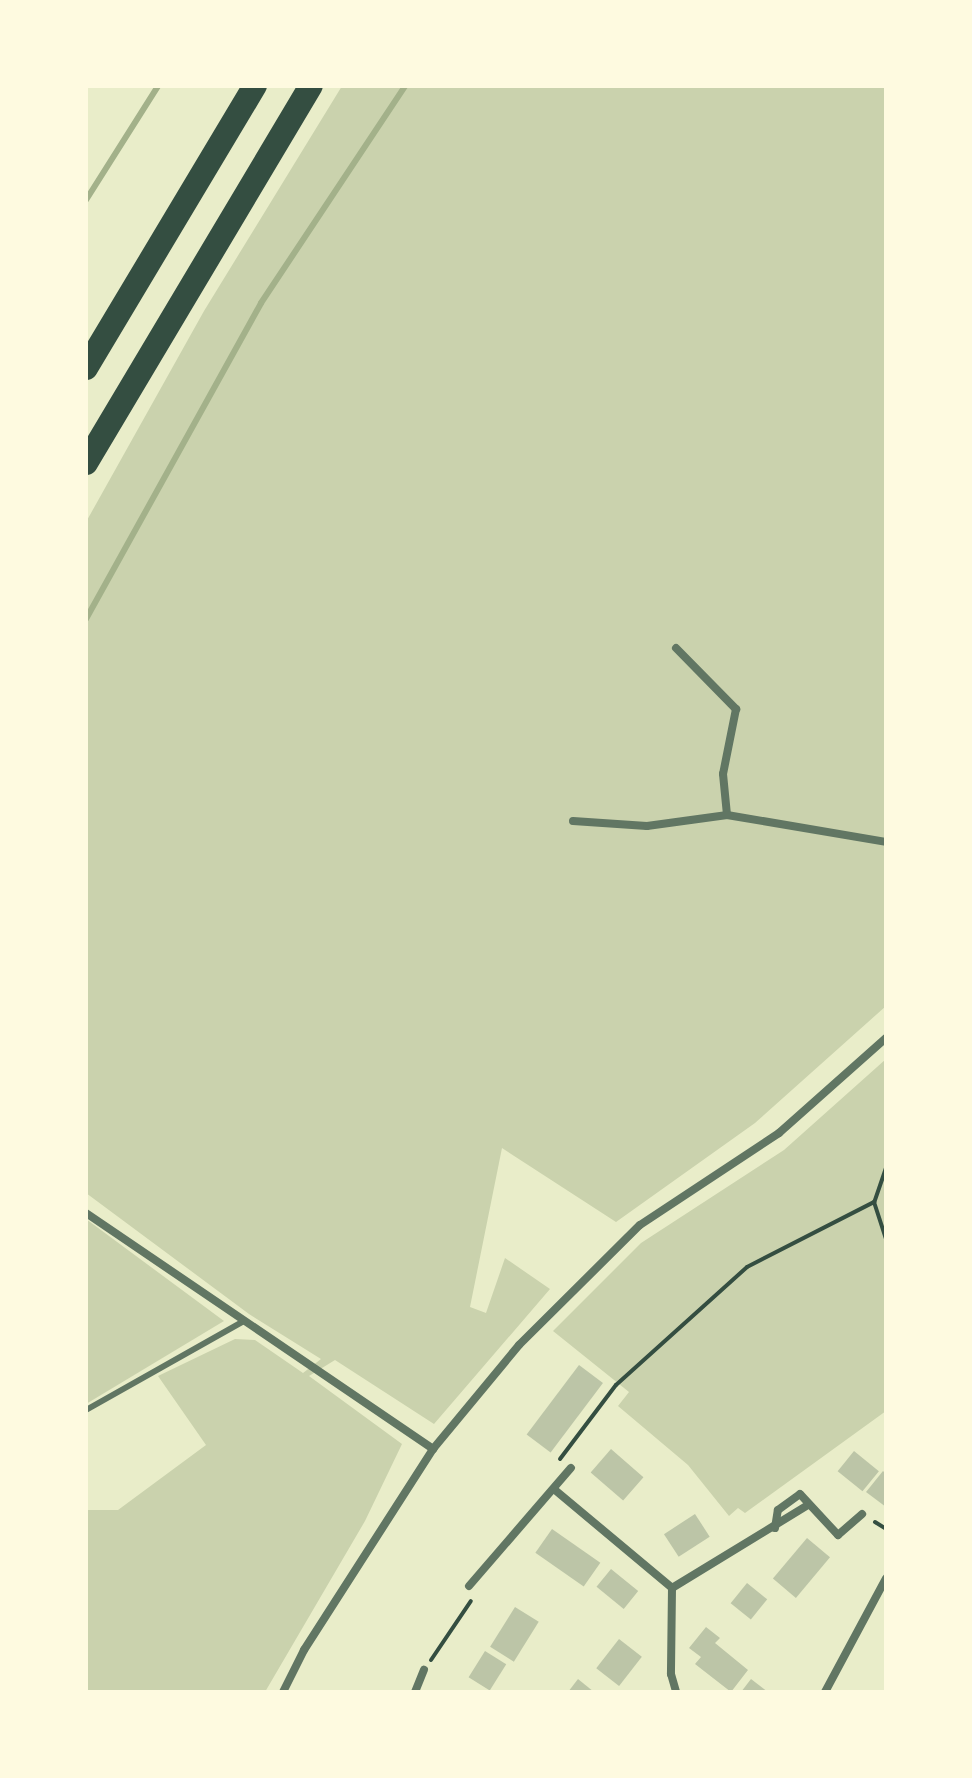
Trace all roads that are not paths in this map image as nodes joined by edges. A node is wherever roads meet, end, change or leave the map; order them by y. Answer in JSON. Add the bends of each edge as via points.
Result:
{"nodes":[{"id":1,"x":255,"y":86,"type":"edge"},
{"id":2,"x":311,"y":86,"type":"edge"},
{"id":3,"x":86,"y":368,"type":"edge"},
{"id":4,"x":86,"y":463,"type":"edge"},
{"id":5,"x":676,"y":648,"type":"dead end"},
{"id":6,"x":727,"y":815,"type":"junction"},
{"id":7,"x":573,"y":821,"type":"dead end"},
{"id":8,"x":886,"y":842,"type":"edge"},
{"id":9,"x":886,"y":1038,"type":"edge"},
{"id":10,"x":86,"y":1213,"type":"edge"},
{"id":11,"x":244,"y":1321,"type":"junction"},
{"id":12,"x":86,"y":1410,"type":"edge"},
{"id":13,"x":433,"y":1449,"type":"junction"},
{"id":14,"x":571,"y":1468,"type":"road end"},
{"id":15,"x":555,"y":1490,"type":"junction"},
{"id":16,"x":808,"y":1505,"type":"junction"},
{"id":17,"x":862,"y":1514,"type":"dead end"},
{"id":18,"x":775,"y":1528,"type":"junction"},
{"id":19,"x":886,"y":1578,"type":"edge"},
{"id":20,"x":469,"y":1586,"type":"dead end"},
{"id":21,"x":672,"y":1588,"type":"junction"},
{"id":22,"x":424,"y":1670,"type":"road end"},
{"id":23,"x":283,"y":1692,"type":"edge"},
{"id":24,"x":415,"y":1692,"type":"edge"},
{"id":25,"x":676,"y":1692,"type":"edge"},
{"id":26,"x":825,"y":1692,"type":"edge"}],
"edges":[{"from":1,"to":3,"type":"highway"},
{"from":2,"to":4,"type":"highway"},
{"from":5,"to":6,"type":"street","via":[[736,709],[723,774]]},
{"from":6,"to":7,"type":"street","via":[[647,826]]},
{"from":6,"to":8,"type":"street"},
{"from":9,"to":13,"type":"street","via":[[779,1133],[616,1246],[519,1345]]},
{"from":10,"to":11,"type":"street"},
{"from":11,"to":12,"type":"lane"},
{"from":11,"to":13,"type":"street"},
{"from":13,"to":23,"type":"street","via":[[304,1650]]},
{"from":14,"to":15,"type":"street"},
{"from":15,"to":20,"type":"street"},
{"from":15,"to":21,"type":"street"},
{"from":16,"to":17,"type":"street","via":[[838,1535]]},
{"from":16,"to":18,"type":"street"},
{"from":16,"to":18,"type":"street","via":[[800,1494],[778,1510]]},
{"from":18,"to":21,"type":"street"},
{"from":19,"to":26,"type":"street"},
{"from":21,"to":25,"type":"street","via":[[671,1674]]},
{"from":22,"to":24,"type":"street"}]}
